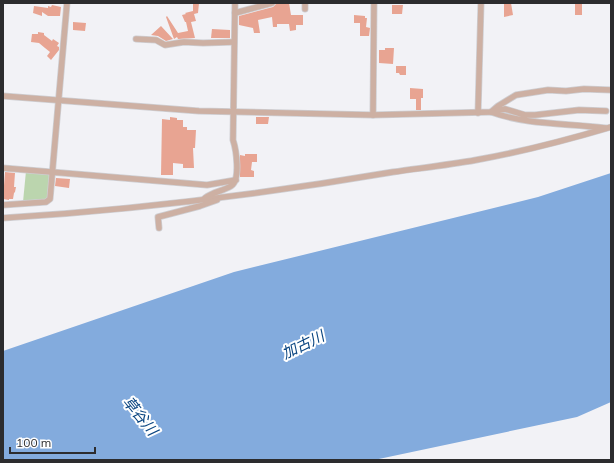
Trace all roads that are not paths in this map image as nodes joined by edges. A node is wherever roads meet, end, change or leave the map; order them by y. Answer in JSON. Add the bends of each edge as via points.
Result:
{"nodes":[{"id":1,"x":67,"y":3,"type":"edge"},
{"id":2,"x":235,"y":3,"type":"edge"},
{"id":3,"x":272,"y":3,"type":"edge"},
{"id":4,"x":374,"y":3,"type":"edge"},
{"id":5,"x":481,"y":3,"type":"edge"},
{"id":6,"x":235,"y":13,"type":"junction"},
{"id":7,"x":136,"y":38,"type":"dead end"},
{"id":8,"x":234,"y":42,"type":"junction"},
{"id":9,"x":611,"y":90,"type":"edge"},
{"id":10,"x":3,"y":96,"type":"edge"},
{"id":11,"x":59,"y":101,"type":"junction"},
{"id":12,"x":606,"y":111,"type":"dead end"},
{"id":13,"x":233,"y":112,"type":"junction"},
{"id":14,"x":491,"y":112,"type":"junction"},
{"id":15,"x":478,"y":113,"type":"junction"},
{"id":16,"x":373,"y":115,"type":"junction"},
{"id":17,"x":609,"y":128,"type":"edge"},
{"id":18,"x":3,"y":168,"type":"edge"},
{"id":19,"x":54,"y":172,"type":"junction"},
{"id":20,"x":236,"y":180,"type":"junction"},
{"id":21,"x":223,"y":197,"type":"junction"},
{"id":22,"x":203,"y":199,"type":"junction"},
{"id":23,"x":3,"y":204,"type":"edge"},
{"id":24,"x":3,"y":218,"type":"edge"},
{"id":25,"x":159,"y":228,"type":"dead end"}],
"edges":[{"from":1,"to":11,"type":"street"},
{"from":2,"to":6,"type":"street"},
{"from":3,"to":6,"type":"street"},
{"from":4,"to":16,"type":"street"},
{"from":5,"to":15,"type":"street"},
{"from":6,"to":8,"type":"street"},
{"from":7,"to":8,"type":"street","via":[[156,40],[165,45],[184,42]]},
{"from":8,"to":13,"type":"street"},
{"from":9,"to":14,"type":"street","via":[[548,90],[516,95]]},
{"from":10,"to":11,"type":"street"},
{"from":11,"to":13,"type":"street"},
{"from":11,"to":19,"type":"street"},
{"from":12,"to":14,"type":"street","via":[[579,110],[535,115],[506,109]]},
{"from":13,"to":16,"type":"street"},
{"from":13,"to":20,"type":"street"},
{"from":14,"to":15,"type":"street"},
{"from":14,"to":17,"type":"street","via":[[524,120]]},
{"from":15,"to":16,"type":"street"},
{"from":17,"to":21,"type":"street","via":[[476,160]]},
{"from":18,"to":19,"type":"street"},
{"from":19,"to":20,"type":"street","via":[[207,185]]},
{"from":19,"to":23,"type":"street","via":[[49,201]]},
{"from":20,"to":22,"type":"street","via":[[232,185]]},
{"from":21,"to":22,"type":"street"},
{"from":21,"to":25,"type":"street","via":[[158,217]]},
{"from":22,"to":24,"type":"street","via":[[123,209]]}]}
